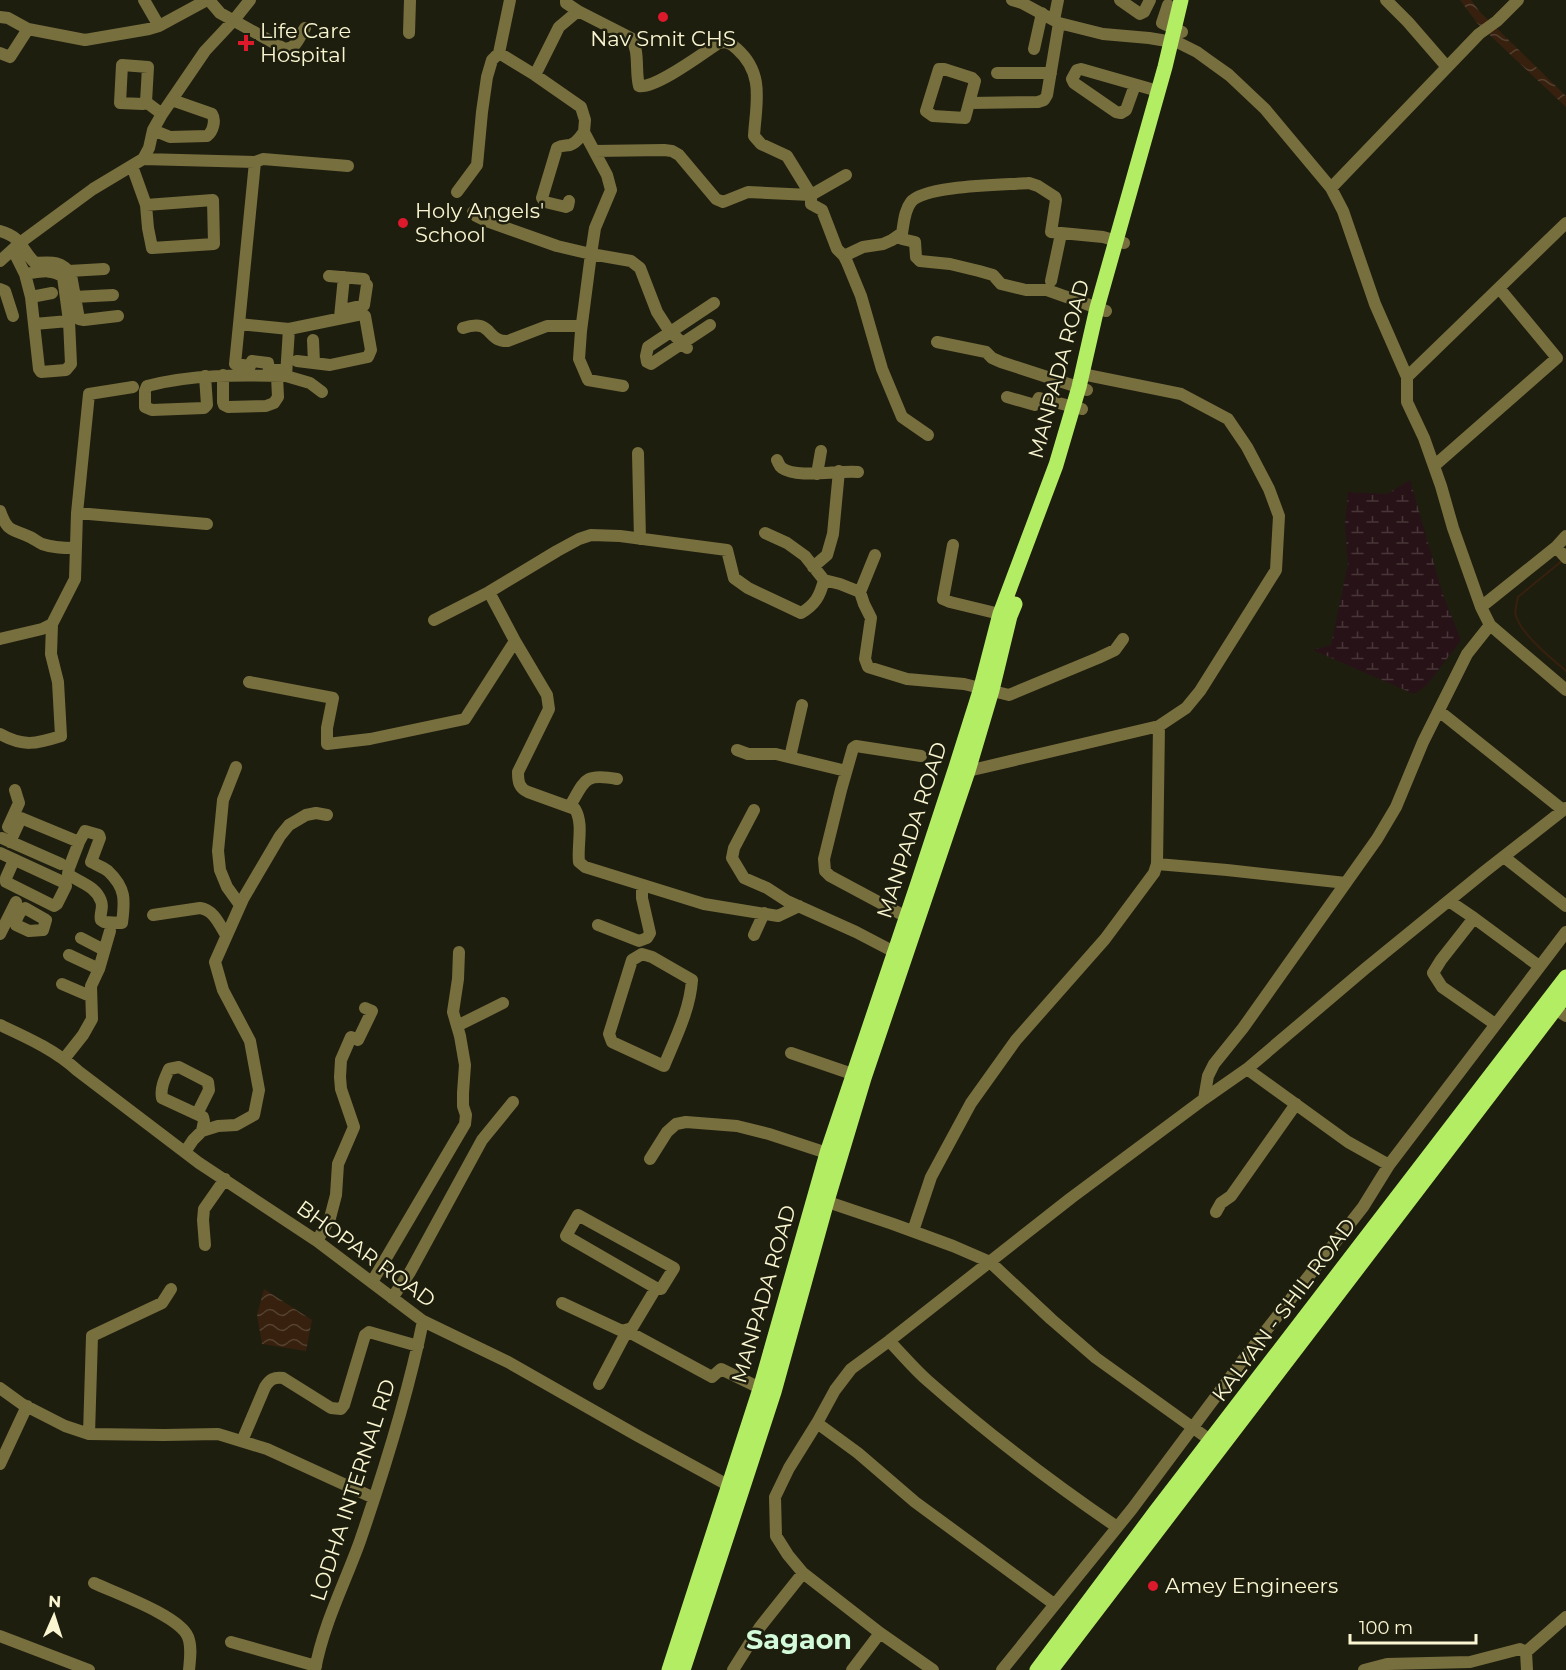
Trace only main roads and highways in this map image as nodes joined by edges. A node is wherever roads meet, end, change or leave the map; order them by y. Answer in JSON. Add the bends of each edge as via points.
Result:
{"nodes":[{"id":1,"x":1191,"y":0,"type":"edge"},
{"id":2,"x":1173,"y":4,"type":"edge"},
{"id":3,"x":1176,"y":36,"type":"junction"},
{"id":4,"x":1156,"y":110,"type":"junction"},
{"id":5,"x":1566,"y":977,"type":"edge"},
{"id":6,"x":1566,"y":994,"type":"edge"},
{"id":7,"x":1561,"y":1012,"type":"edge"},
{"id":8,"x":1216,"y":1444,"type":"junction"},
{"id":9,"x":735,"y":1488,"type":"junction"},
{"id":10,"x":669,"y":1670,"type":"edge"},
{"id":11,"x":683,"y":1670,"type":"edge"},
{"id":12,"x":1037,"y":1670,"type":"edge"},
{"id":13,"x":1051,"y":1670,"type":"edge"}],
"edges":[{"from":1,"to":3,"type":"main road","name":"MANPADA ROAD"},
{"from":2,"to":3,"type":"main road","name":"MANPADA ROAD"},
{"from":3,"to":4,"type":"main road","name":"MANPADA ROAD"},
{"from":3,"to":4,"type":"main road","name":"MANPADA ROAD"},
{"from":4,"to":9,"type":"main road","name":"MANPADA ROAD","via":[[1078,408],[1005,615],[962,769],[789,1292],[767,1391]]},
{"from":5,"to":8,"type":"main road","name":"KALYAN - SHIL ROAD"},
{"from":6,"to":7,"type":"main road","name":"KALYAN - SHIL ROAD"},
{"from":7,"to":8,"type":"main road","name":"KALYAN - SHIL ROAD"},
{"from":8,"to":12,"type":"main road","name":"KALYAN - SHIL ROAD"},
{"from":8,"to":13,"type":"main road","name":"KALYAN - SHIL ROAD"},
{"from":9,"to":10,"type":"main road","name":"MANPADA ROAD"},
{"from":9,"to":11,"type":"main road","name":"MANPADA ROAD"}]}
